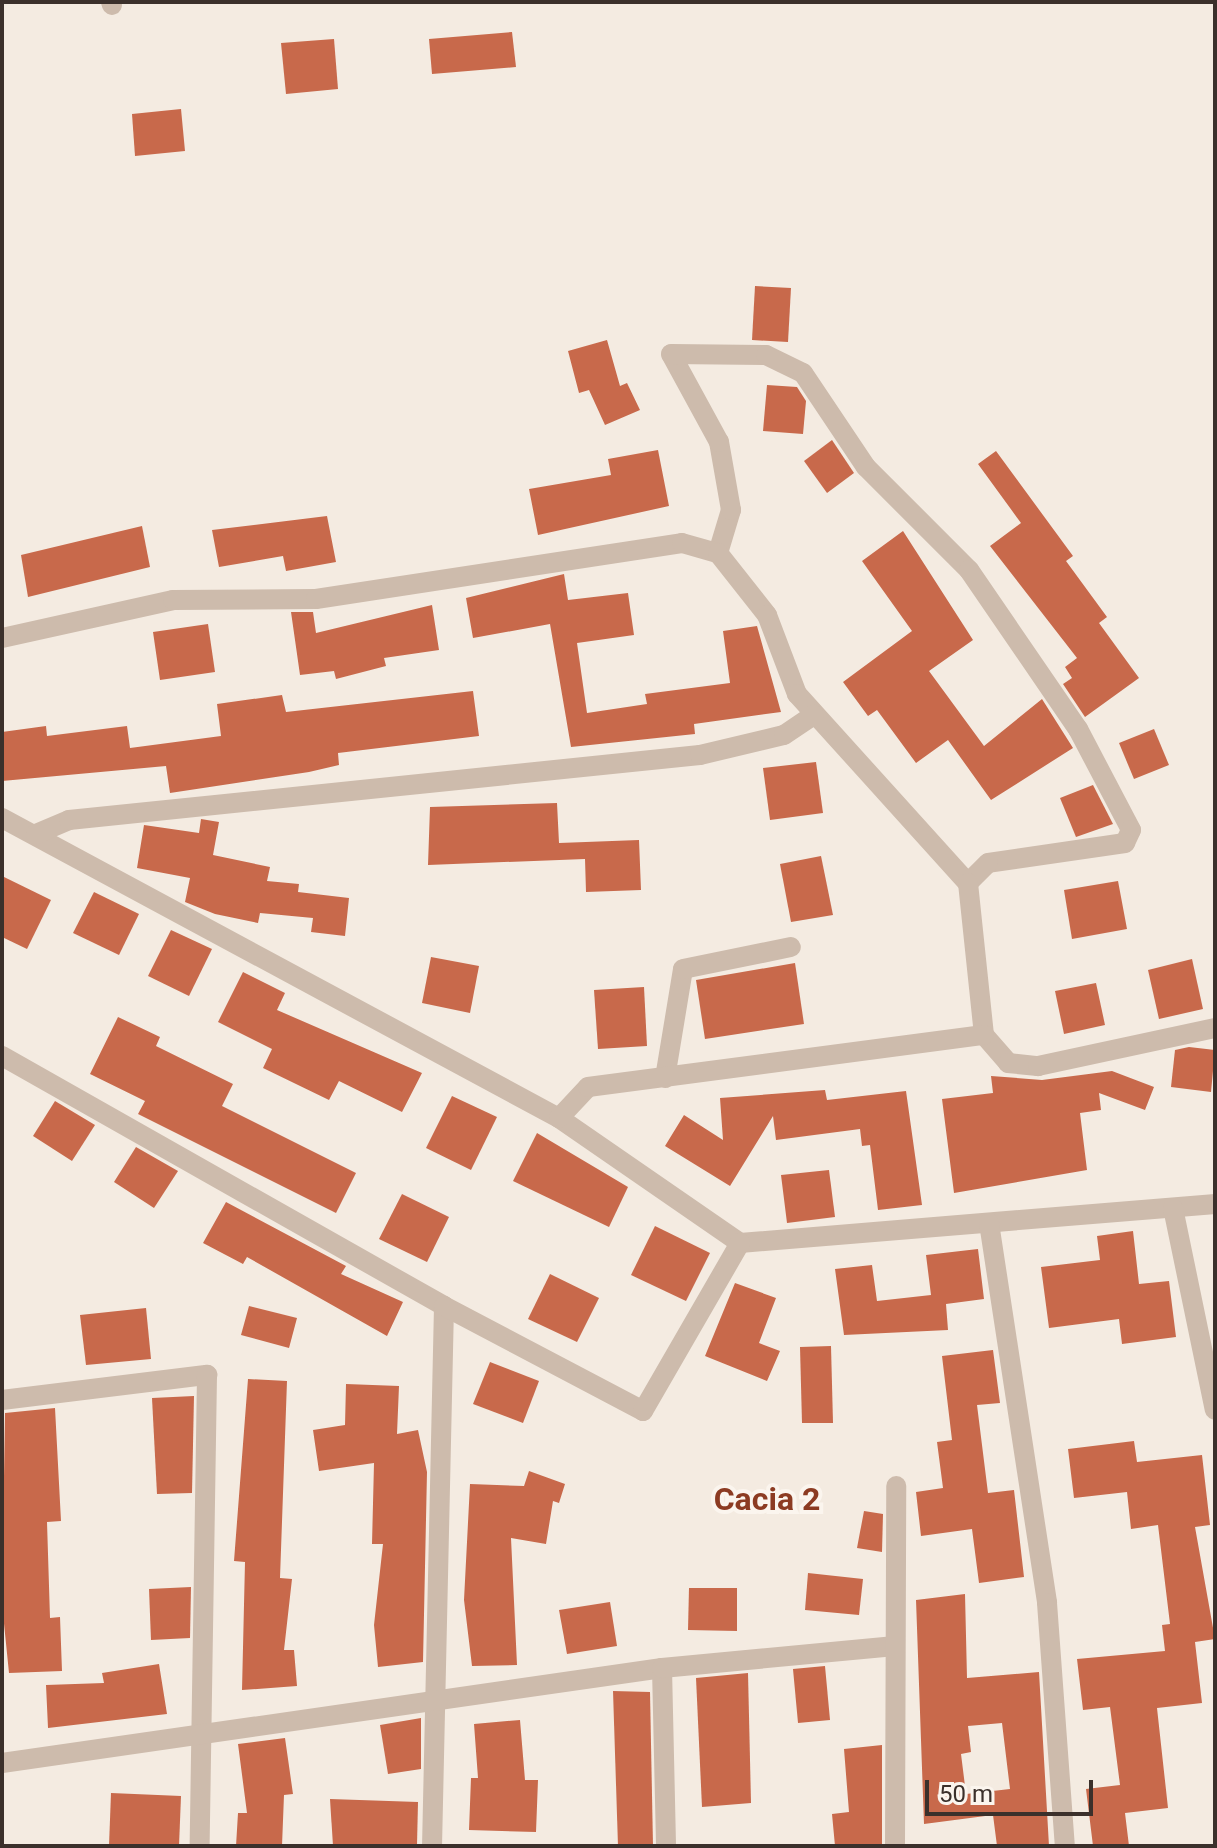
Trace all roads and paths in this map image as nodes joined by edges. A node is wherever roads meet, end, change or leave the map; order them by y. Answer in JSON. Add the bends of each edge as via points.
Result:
{"nodes":[{"id":1,"x":718,"y":553,"type":"junction"},
{"id":2,"x":2,"y":638,"type":"edge"},
{"id":3,"x":814,"y":715,"type":"junction"},
{"id":4,"x":2,"y":818,"type":"edge"},
{"id":5,"x":36,"y":834,"type":"junction"},
{"id":6,"x":968,"y":883,"type":"junction"},
{"id":7,"x":791,"y":947,"type":"dead end"},
{"id":8,"x":1215,"y":1028,"type":"edge"},
{"id":9,"x":984,"y":1035,"type":"junction"},
{"id":10,"x":2,"y":1056,"type":"edge"},
{"id":11,"x":665,"y":1078,"type":"junction"},
{"id":12,"x":559,"y":1118,"type":"junction"},
{"id":13,"x":1215,"y":1204,"type":"edge"},
{"id":14,"x":1173,"y":1208,"type":"junction"},
{"id":15,"x":989,"y":1223,"type":"junction"},
{"id":16,"x":740,"y":1243,"type":"junction"},
{"id":17,"x":444,"y":1306,"type":"junction"},
{"id":18,"x":2,"y":1400,"type":"edge"},
{"id":19,"x":1215,"y":1410,"type":"edge"},
{"id":20,"x":896,"y":1486,"type":"dead end"},
{"id":21,"x":895,"y":1646,"type":"junction"},
{"id":22,"x":662,"y":1668,"type":"junction"},
{"id":23,"x":434,"y":1698,"type":"junction"},
{"id":24,"x":202,"y":1730,"type":"junction"},
{"id":25,"x":2,"y":1763,"type":"edge"},
{"id":26,"x":200,"y":1846,"type":"edge"},
{"id":27,"x":432,"y":1846,"type":"edge"},
{"id":28,"x":666,"y":1846,"type":"edge"},
{"id":29,"x":895,"y":1846,"type":"edge"},
{"id":30,"x":1065,"y":1846,"type":"edge"}],
"edges":[{"from":1,"to":2,"type":"street","via":[[682,543],[316,599],[173,600]]},
{"from":1,"to":3,"type":"street","via":[[767,615],[797,694]]},
{"from":1,"to":6,"type":"street","via":[[731,510],[719,442],[671,354],[766,355],[803,373],[866,467],[969,570],[1078,729],[1131,830],[1125,843],[988,863]]},
{"from":3,"to":5,"type":"street","via":[[784,735],[700,755],[69,820]]},
{"from":3,"to":6,"type":"street"},
{"from":4,"to":5,"type":"street"},
{"from":5,"to":12,"type":"street"},
{"from":6,"to":9,"type":"street"},
{"from":7,"to":11,"type":"street","via":[[683,969]]},
{"from":8,"to":9,"type":"street","via":[[1038,1066],[1008,1063]]},
{"from":9,"to":11,"type":"street"},
{"from":10,"to":17,"type":"street"},
{"from":11,"to":12,"type":"street","via":[[588,1087]]},
{"from":12,"to":16,"type":"street"},
{"from":13,"to":14,"type":"street"},
{"from":14,"to":15,"type":"street"},
{"from":14,"to":19,"type":"street"},
{"from":15,"to":16,"type":"street"},
{"from":15,"to":30,"type":"street","via":[[1047,1603]]},
{"from":16,"to":17,"type":"street","via":[[643,1411]]},
{"from":17,"to":23,"type":"street"},
{"from":18,"to":24,"type":"street","via":[[207,1375]]},
{"from":20,"to":21,"type":"street"},
{"from":21,"to":22,"type":"street"},
{"from":21,"to":29,"type":"street"},
{"from":22,"to":23,"type":"street"},
{"from":22,"to":28,"type":"street"},
{"from":23,"to":24,"type":"street"},
{"from":23,"to":27,"type":"street"},
{"from":24,"to":25,"type":"street"},
{"from":24,"to":26,"type":"street"}]}
